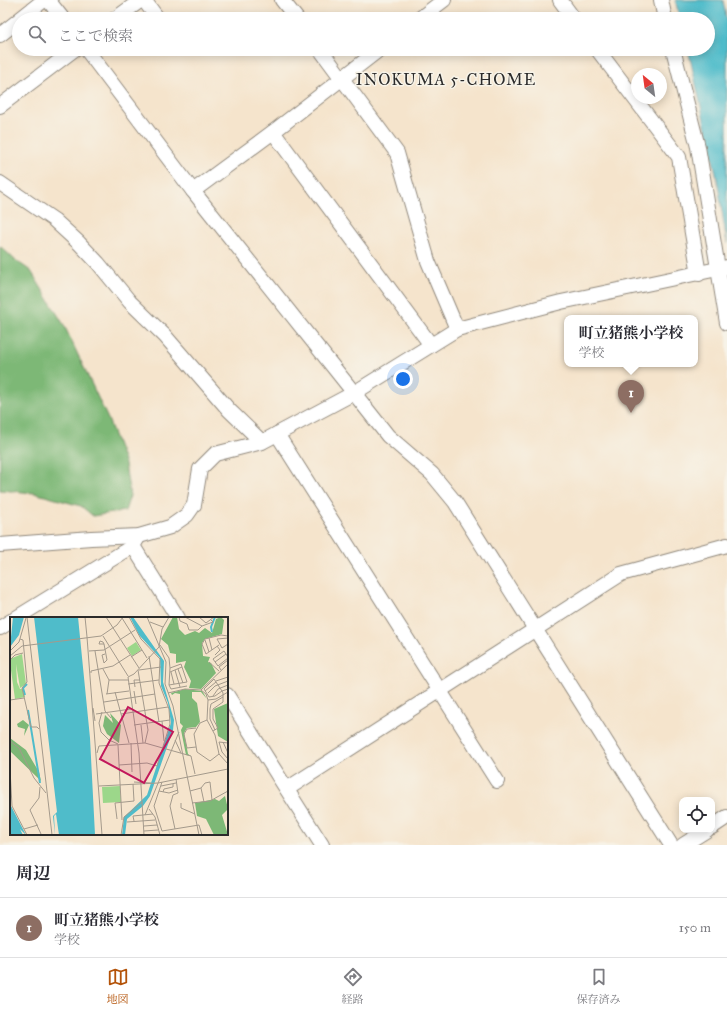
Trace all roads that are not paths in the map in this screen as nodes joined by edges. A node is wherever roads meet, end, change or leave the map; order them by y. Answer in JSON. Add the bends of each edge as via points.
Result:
{"nodes":[{"id":1,"x":44,"y":0,"type":"edge"},
{"id":2,"x":48,"y":0,"type":"edge"},
{"id":3,"x":142,"y":0,"type":"edge"},
{"id":4,"x":282,"y":0,"type":"edge"},
{"id":5,"x":444,"y":0,"type":"edge"},
{"id":6,"x":560,"y":0,"type":"edge"},
{"id":7,"x":661,"y":0,"type":"edge"},
{"id":8,"x":30,"y":12,"type":"edge"},
{"id":9,"x":57,"y":12,"type":"edge"},
{"id":10,"x":125,"y":12,"type":"edge"},
{"id":11,"x":152,"y":12,"type":"edge"},
{"id":12,"x":291,"y":12,"type":"edge"},
{"id":13,"x":428,"y":12,"type":"edge"},
{"id":14,"x":569,"y":12,"type":"edge"},
{"id":15,"x":664,"y":12,"type":"edge"},
{"id":16,"x":12,"y":26,"type":"edge"},
{"id":17,"x":0,"y":35,"type":"edge"},
{"id":18,"x":66,"y":56,"type":"edge"},
{"id":19,"x":91,"y":56,"type":"edge"},
{"id":20,"x":325,"y":56,"type":"edge"},
{"id":21,"x":371,"y":56,"type":"edge"},
{"id":22,"x":602,"y":56,"type":"edge"},
{"id":23,"x":675,"y":56,"type":"edge"},
{"id":24,"x":342,"y":78,"type":"junction"},
{"id":25,"x":0,"y":106,"type":"edge"},
{"id":26,"x":273,"y":132,"type":"junction"},
{"id":27,"x":0,"y":183,"type":"edge"},
{"id":28,"x":193,"y":191,"type":"junction"},
{"id":29,"x":722,"y":268,"type":"edge"},
{"id":30,"x":699,"y":274,"type":"junction"},
{"id":31,"x":727,"y":323,"type":"edge"},
{"id":32,"x":457,"y":329,"type":"junction"},
{"id":33,"x":432,"y":345,"type":"junction"},
{"id":34,"x":354,"y":393,"type":"junction"},
{"id":35,"x":277,"y":434,"type":"junction"},
{"id":36,"x":262,"y":442,"type":"junction"},
{"id":37,"x":136,"y":541,"type":"junction"},
{"id":38,"x":727,"y":544,"type":"edge"},
{"id":39,"x":0,"y":545,"type":"edge"},
{"id":40,"x":18,"y":617,"type":"edge"},
{"id":41,"x":177,"y":617,"type":"edge"},
{"id":42,"x":10,"y":622,"type":"edge"},
{"id":43,"x":0,"y":628,"type":"edge"},
{"id":44,"x":535,"y":630,"type":"junction"},
{"id":45,"x":439,"y":692,"type":"junction"},
{"id":46,"x":228,"y":697,"type":"edge"},
{"id":47,"x":497,"y":781,"type":"dead end"},
{"id":48,"x":287,"y":789,"type":"junction"},
{"id":49,"x":727,"y":817,"type":"edge"},
{"id":50,"x":715,"y":825,"type":"edge"},
{"id":51,"x":702,"y":833,"type":"edge"},
{"id":52,"x":322,"y":845,"type":"edge"},
{"id":53,"x":671,"y":845,"type":"edge"},
{"id":54,"x":683,"y":845,"type":"edge"}],
"edges":[{"from":1,"to":8,"type":"street"},
{"from":2,"to":9,"type":"street"},
{"from":3,"to":10,"type":"street"},
{"from":3,"to":11,"type":"street"},
{"from":4,"to":12,"type":"street"},
{"from":5,"to":13,"type":"street"},
{"from":6,"to":14,"type":"street"},
{"from":7,"to":15,"type":"street"},
{"from":16,"to":17,"type":"street"},
{"from":18,"to":25,"type":"street"},
{"from":19,"to":28,"type":"street"},
{"from":20,"to":24,"type":"street"},
{"from":21,"to":24,"type":"street"},
{"from":22,"to":30,"type":"street","via":[[678,157]]},
{"from":23,"to":29,"type":"street","via":[[698,147]]},
{"from":24,"to":26,"type":"street"},
{"from":24,"to":32,"type":"street","via":[[397,153],[428,261]]},
{"from":26,"to":28,"type":"street"},
{"from":26,"to":33,"type":"street"},
{"from":27,"to":36,"type":"street","via":[[54,220],[79,243],[229,410]]},
{"from":28,"to":34,"type":"street"},
{"from":29,"to":30,"type":"street"},
{"from":29,"to":31,"type":"street"},
{"from":30,"to":32,"type":"street","via":[[561,302]]},
{"from":32,"to":33,"type":"street"},
{"from":33,"to":34,"type":"street"},
{"from":34,"to":35,"type":"street"},
{"from":34,"to":44,"type":"street","via":[[388,436],[432,474],[455,502]]},
{"from":35,"to":36,"type":"street"},
{"from":35,"to":45,"type":"street"},
{"from":36,"to":37,"type":"street","via":[[215,454],[200,469],[194,505],[187,515],[170,527]]},
{"from":37,"to":39,"type":"street","via":[[91,538]]},
{"from":37,"to":40,"type":"street"},
{"from":37,"to":41,"type":"street"},
{"from":38,"to":44,"type":"street","via":[[621,574]]},
{"from":42,"to":43,"type":"street"},
{"from":44,"to":45,"type":"street"},
{"from":44,"to":53,"type":"street"},
{"from":45,"to":47,"type":"street"},
{"from":45,"to":48,"type":"street"},
{"from":46,"to":48,"type":"street"},
{"from":48,"to":52,"type":"street"},
{"from":49,"to":50,"type":"street"},
{"from":51,"to":54,"type":"street"}]}
